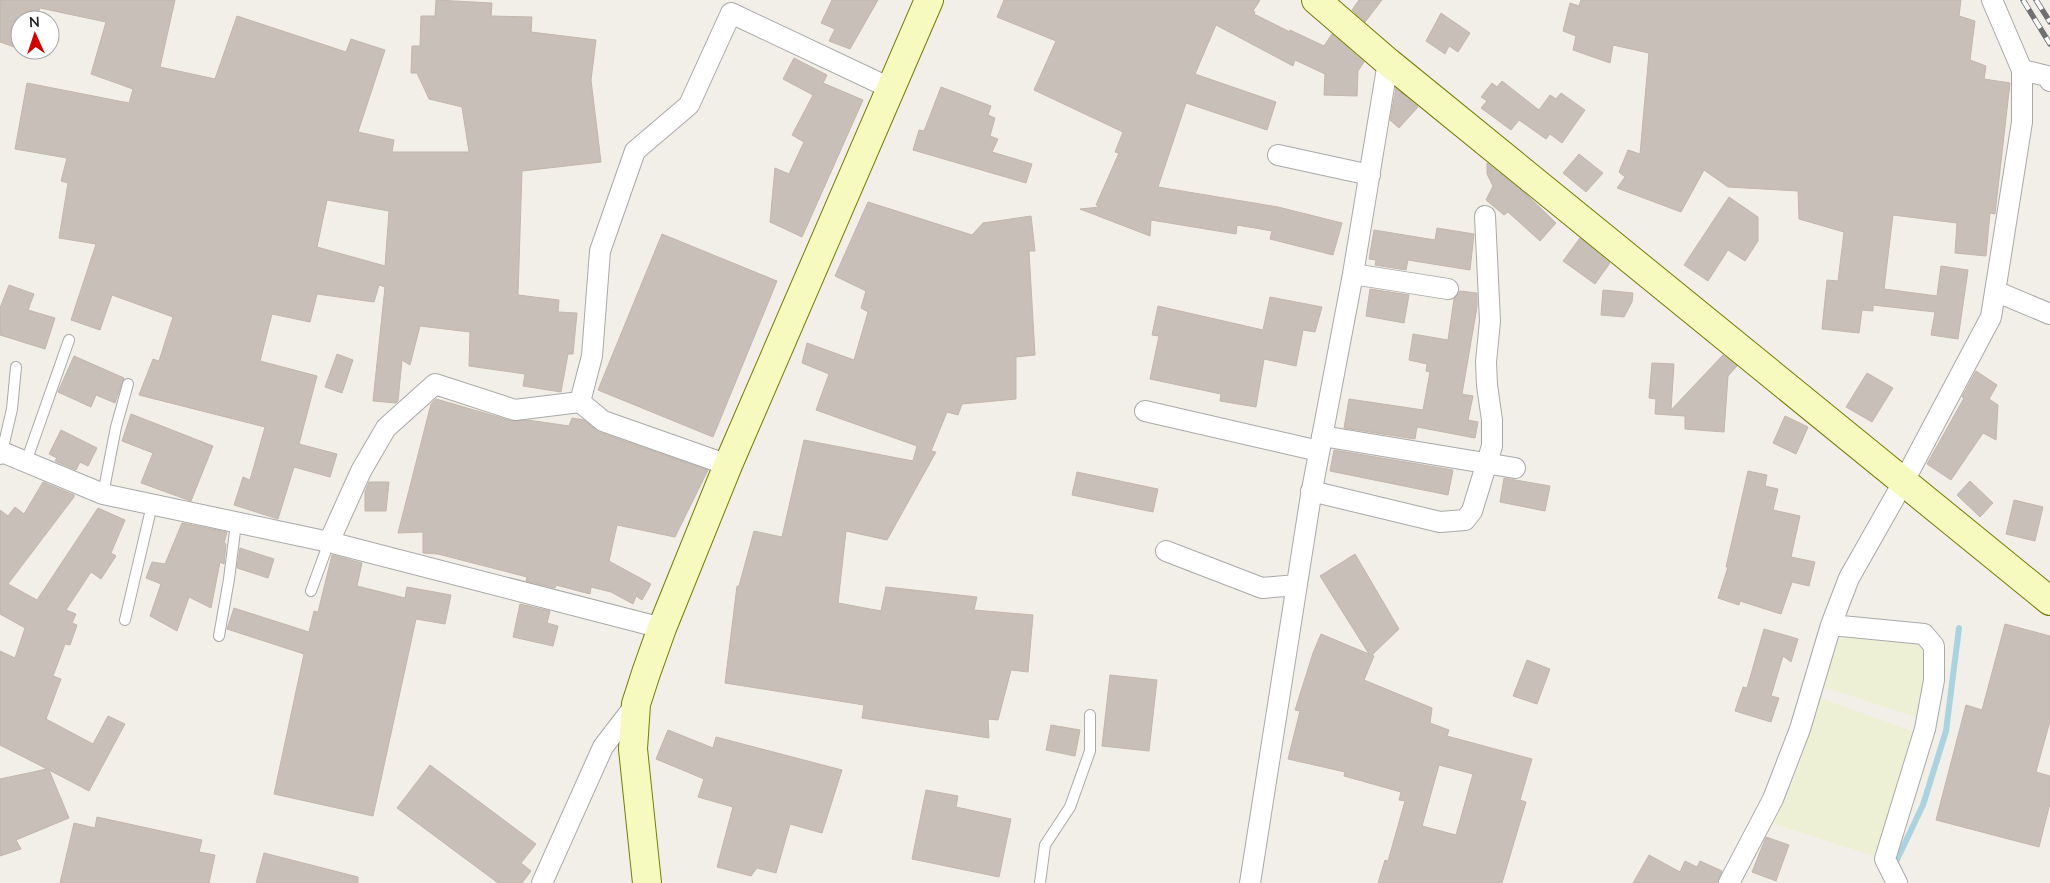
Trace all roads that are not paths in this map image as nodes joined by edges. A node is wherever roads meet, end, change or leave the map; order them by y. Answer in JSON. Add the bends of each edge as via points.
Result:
{"nodes":[{"id":1,"x":929,"y":0,"type":"edge"},
{"id":2,"x":1316,"y":0,"type":"edge"},
{"id":3,"x":1992,"y":0,"type":"edge"},
{"id":4,"x":733,"y":7,"type":"edge"},
{"id":5,"x":1388,"y":62,"type":"junction"},
{"id":6,"x":2022,"y":70,"type":"junction"},
{"id":7,"x":2050,"y":81,"type":"edge"},
{"id":8,"x":892,"y":89,"type":"junction"},
{"id":9,"x":1278,"y":155,"type":"dead end"},
{"id":10,"x":1370,"y":174,"type":"junction"},
{"id":11,"x":1485,"y":216,"type":"dead end"},
{"id":12,"x":1353,"y":274,"type":"junction"},
{"id":13,"x":1448,"y":289,"type":"dead end"},
{"id":14,"x":1995,"y":291,"type":"junction"},
{"id":15,"x":2050,"y":314,"type":"edge"},
{"id":16,"x":69,"y":340,"type":"dead end"},
{"id":17,"x":16,"y":368,"type":"dead end"},
{"id":18,"x":128,"y":384,"type":"dead end"},
{"id":19,"x":580,"y":402,"type":"junction"},
{"id":20,"x":1145,"y":411,"type":"dead end"},
{"id":21,"x":1321,"y":444,"type":"junction"},
{"id":22,"x":1,"y":453,"type":"edge"},
{"id":23,"x":26,"y":462,"type":"junction"},
{"id":24,"x":1487,"y":463,"type":"junction"},
{"id":25,"x":728,"y":466,"type":"junction"},
{"id":26,"x":1515,"y":468,"type":"dead end"},
{"id":27,"x":1904,"y":481,"type":"junction"},
{"id":28,"x":1312,"y":491,"type":"junction"},
{"id":29,"x":103,"y":494,"type":"junction"},
{"id":30,"x":152,"y":505,"type":"junction"},
{"id":31,"x":236,"y":523,"type":"junction"},
{"id":32,"x":329,"y":542,"type":"junction"},
{"id":33,"x":1166,"y":551,"type":"dead end"},
{"id":34,"x":1297,"y":585,"type":"junction"},
{"id":35,"x":311,"y":590,"type":"dead end"},
{"id":36,"x":2050,"y":601,"type":"edge"},
{"id":37,"x":125,"y":620,"type":"dead end"},
{"id":38,"x":1831,"y":625,"type":"junction"},
{"id":39,"x":662,"y":628,"type":"junction"},
{"id":40,"x":219,"y":636,"type":"dead end"},
{"id":41,"x":636,"y":704,"type":"junction"},
{"id":42,"x":1090,"y":715,"type":"dead end"},
{"id":43,"x":542,"y":883,"type":"edge"},
{"id":44,"x":648,"y":883,"type":"edge"},
{"id":45,"x":1040,"y":883,"type":"edge"},
{"id":46,"x":1250,"y":883,"type":"edge"},
{"id":47,"x":1729,"y":883,"type":"edge"},
{"id":48,"x":1897,"y":883,"type":"edge"}],
"edges":[{"from":1,"to":8,"type":"street"},
{"from":2,"to":5,"type":"street"},
{"from":3,"to":6,"type":"street"},
{"from":4,"to":8,"type":"street"},
{"from":4,"to":19,"type":"street","via":[[689,104],[635,151],[600,252],[592,356]]},
{"from":5,"to":10,"type":"street"},
{"from":5,"to":27,"type":"street"},
{"from":6,"to":7,"type":"street","via":[[2047,76]]},
{"from":6,"to":14,"type":"street","via":[[2022,122]]},
{"from":8,"to":25,"type":"street"},
{"from":9,"to":10,"type":"street"},
{"from":10,"to":12,"type":"street"},
{"from":11,"to":24,"type":"street","via":[[1490,274],[1486,362],[1492,420],[1492,446]]},
{"from":12,"to":13,"type":"street"},
{"from":12,"to":21,"type":"street"},
{"from":14,"to":15,"type":"street"},
{"from":14,"to":27,"type":"street","via":[[1991,317]]},
{"from":16,"to":23,"type":"lane"},
{"from":17,"to":22,"type":"lane","via":[[12,408]]},
{"from":18,"to":29,"type":"lane"},
{"from":19,"to":25,"type":"street","via":[[603,422]]},
{"from":19,"to":32,"type":"street","via":[[515,410],[435,384],[386,428],[361,472]]},
{"from":20,"to":21,"type":"street"},
{"from":21,"to":24,"type":"street"},
{"from":21,"to":28,"type":"street"},
{"from":22,"to":23,"type":"street"},
{"from":23,"to":29,"type":"street"},
{"from":24,"to":26,"type":"street"},
{"from":24,"to":28,"type":"street","via":[[1472,511],[1465,520],[1440,522]]},
{"from":25,"to":39,"type":"street"},
{"from":27,"to":36,"type":"street"},
{"from":27,"to":38,"type":"street","via":[[1849,578]]},
{"from":28,"to":34,"type":"street"},
{"from":29,"to":30,"type":"street"},
{"from":30,"to":31,"type":"street"},
{"from":30,"to":37,"type":"lane"},
{"from":31,"to":32,"type":"street"},
{"from":31,"to":40,"type":"lane"},
{"from":32,"to":35,"type":"lane"},
{"from":32,"to":39,"type":"street"},
{"from":33,"to":34,"type":"street","via":[[1262,588]]},
{"from":34,"to":46,"type":"street"},
{"from":38,"to":47,"type":"street","via":[[1800,729],[1773,799]]},
{"from":38,"to":48,"type":"street","via":[[1924,634],[1934,646],[1934,680],[1925,729],[1885,860]]},
{"from":39,"to":41,"type":"street"},
{"from":41,"to":43,"type":"street","via":[[603,748]]},
{"from":41,"to":44,"type":"street","via":[[632,749]]},
{"from":42,"to":45,"type":"lane","via":[[1090,750],[1070,807],[1045,845]]}]}
